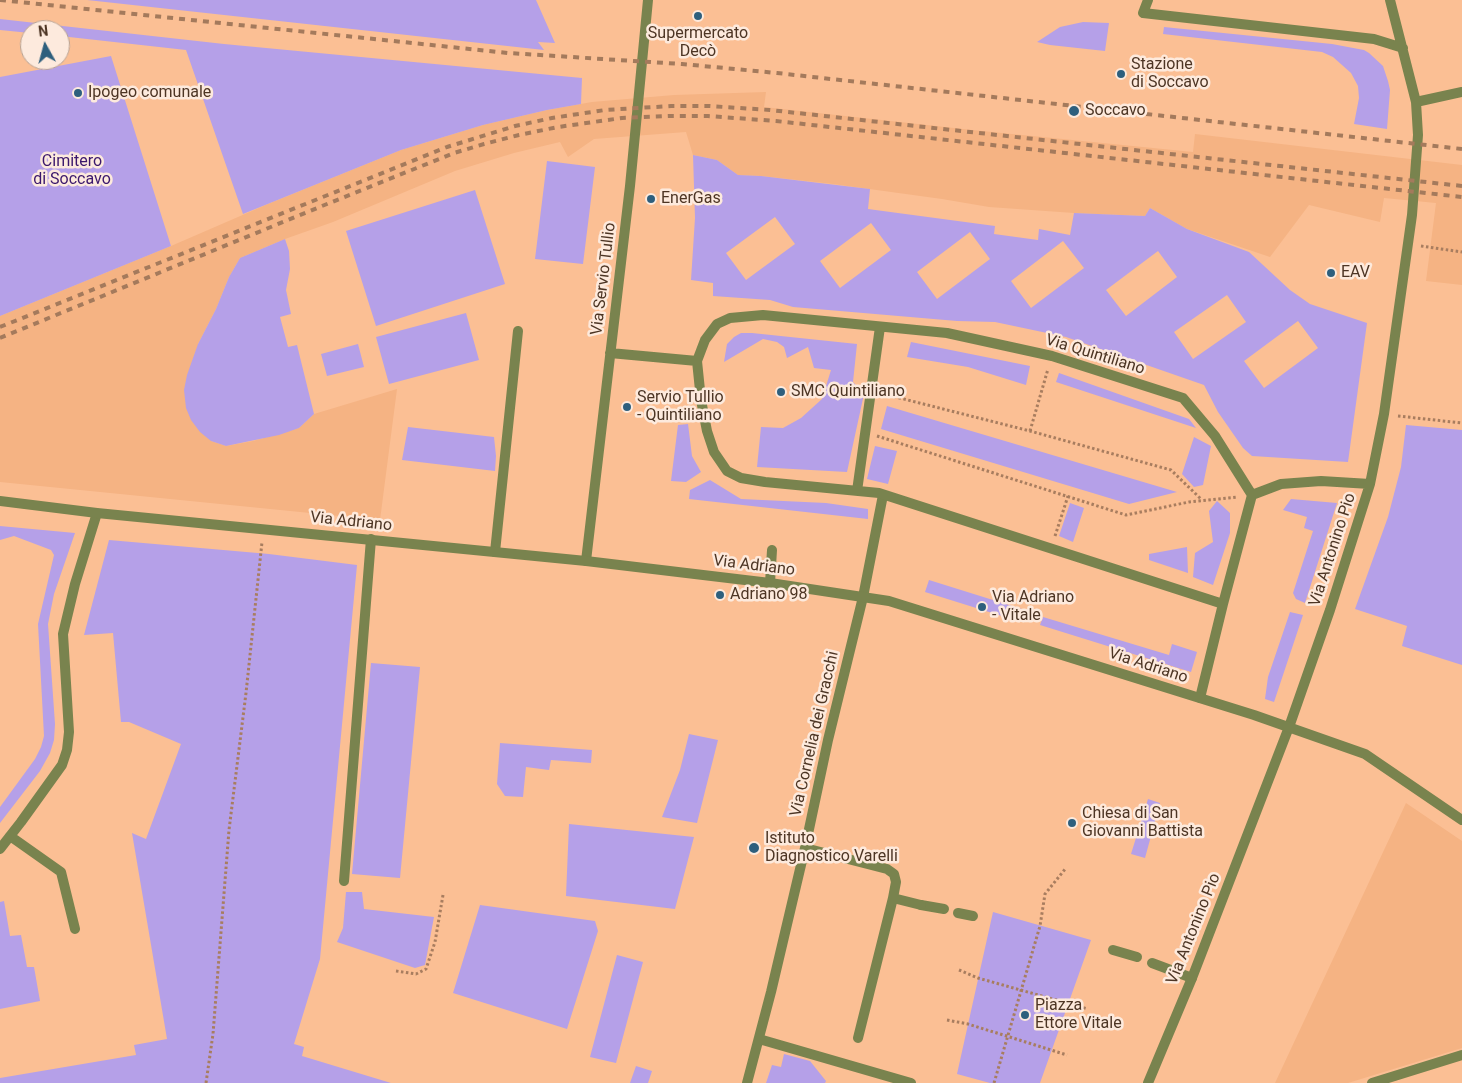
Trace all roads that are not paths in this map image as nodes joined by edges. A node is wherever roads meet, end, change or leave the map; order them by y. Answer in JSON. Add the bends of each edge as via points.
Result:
{"nodes":[{"id":1,"x":648,"y":0,"type":"edge"},
{"id":2,"x":1148,"y":0,"type":"edge"},
{"id":3,"x":1390,"y":0,"type":"edge"},
{"id":4,"x":1403,"y":48,"type":"junction"},
{"id":5,"x":1462,"y":92,"type":"edge"},
{"id":6,"x":1416,"y":102,"type":"junction"},
{"id":7,"x":880,"y":326,"type":"junction"},
{"id":8,"x":518,"y":331,"type":"dead end"},
{"id":9,"x":610,"y":353,"type":"junction"},
{"id":10,"x":698,"y":361,"type":"junction"},
{"id":11,"x":1370,"y":484,"type":"junction"},
{"id":12,"x":857,"y":491,"type":"junction"},
{"id":13,"x":883,"y":495,"type":"junction"},
{"id":14,"x":1252,"y":495,"type":"junction"},
{"id":15,"x":0,"y":501,"type":"edge"},
{"id":16,"x":97,"y":513,"type":"junction"},
{"id":17,"x":371,"y":539,"type":"junction"},
{"id":18,"x":772,"y":550,"type":"dead end"},
{"id":19,"x":495,"y":552,"type":"junction"},
{"id":20,"x":586,"y":561,"type":"junction"},
{"id":21,"x":770,"y":583,"type":"junction"},
{"id":22,"x":862,"y":597,"type":"junction"},
{"id":23,"x":1223,"y":604,"type":"junction"},
{"id":24,"x":1200,"y":698,"type":"junction"},
{"id":25,"x":1289,"y":727,"type":"junction"},
{"id":26,"x":1462,"y":820,"type":"edge"},
{"id":27,"x":10,"y":836,"type":"junction"},
{"id":28,"x":805,"y":848,"type":"junction"},
{"id":29,"x":0,"y":849,"type":"edge"},
{"id":30,"x":344,"y":881,"type":"dead end"},
{"id":31,"x":893,"y":898,"type":"junction"},
{"id":32,"x":944,"y":909,"type":"dead end"},
{"id":33,"x":958,"y":913,"type":"dead end"},
{"id":34,"x":973,"y":916,"type":"dead end"},
{"id":35,"x":75,"y":929,"type":"dead end"},
{"id":36,"x":1113,"y":950,"type":"dead end"},
{"id":37,"x":1137,"y":957,"type":"dead end"},
{"id":38,"x":1152,"y":963,"type":"dead end"},
{"id":39,"x":1192,"y":978,"type":"junction"},
{"id":40,"x":858,"y":1038,"type":"dead end"},
{"id":41,"x":759,"y":1039,"type":"junction"},
{"id":42,"x":1462,"y":1055,"type":"edge"},
{"id":43,"x":747,"y":1083,"type":"edge"},
{"id":44,"x":911,"y":1083,"type":"edge"},
{"id":45,"x":1148,"y":1083,"type":"edge"},
{"id":46,"x":1372,"y":1083,"type":"edge"}],
"edges":[{"from":1,"to":9,"type":"street","name":"Via Servio Tullio"},
{"from":2,"to":4,"type":"street","via":[[1143,13],[1374,39]]},
{"from":3,"to":4,"type":"street","name":"Via Antonino Pio"},
{"from":4,"to":6,"type":"street","name":"Via Antonino Pio"},
{"from":5,"to":6,"type":"street"},
{"from":6,"to":11,"type":"street","name":"Via Antonino Pio","via":[[1418,135],[1413,207],[1384,414]]},
{"from":7,"to":10,"type":"street","name":"Via Quintiliano","via":[[763,315],[730,318],[717,324]]},
{"from":7,"to":12,"type":"street"},
{"from":7,"to":14,"type":"street","name":"Via Quintiliano","via":[[947,333],[1052,356],[1183,398],[1215,436]]},
{"from":8,"to":19,"type":"street"},
{"from":9,"to":10,"type":"street"},
{"from":9,"to":20,"type":"street","name":"Via Servio Tullio"},
{"from":10,"to":12,"type":"street","name":"Via Quintiliano","via":[[707,431],[714,452],[727,471],[741,478],[765,482]]},
{"from":11,"to":14,"type":"street","via":[[1321,481],[1281,484]]},
{"from":11,"to":25,"type":"street","name":"Via Antonino Pio"},
{"from":12,"to":13,"type":"street","name":"Via Quintiliano"},
{"from":13,"to":22,"type":"street","name":"Via Cornelia dei Gracchi"},
{"from":13,"to":23,"type":"street","name":"Via Quintiliano"},
{"from":14,"to":23,"type":"street"},
{"from":15,"to":16,"type":"street","name":"Via Adriano"},
{"from":16,"to":17,"type":"street","name":"Via Adriano"},
{"from":16,"to":27,"type":"street","via":[[63,634],[68,750],[62,765]]},
{"from":17,"to":19,"type":"street","name":"Via Adriano"},
{"from":17,"to":30,"type":"street"},
{"from":18,"to":21,"type":"street"},
{"from":19,"to":20,"type":"street","name":"Via Adriano"},
{"from":20,"to":21,"type":"street","name":"Via Adriano"},
{"from":21,"to":22,"type":"street","name":"Via Adriano"},
{"from":22,"to":24,"type":"street","name":"Via Adriano","via":[[888,600]]},
{"from":22,"to":28,"type":"street","name":"Via Cornelia dei Gracchi"},
{"from":23,"to":24,"type":"street"},
{"from":24,"to":25,"type":"street","name":"Via Adriano"},
{"from":25,"to":26,"type":"street","name":"Via Adriano","via":[[1365,754]]},
{"from":25,"to":39,"type":"street","name":"Via Antonino Pio"},
{"from":27,"to":29,"type":"street"},
{"from":27,"to":35,"type":"street","via":[[61,872]]},
{"from":28,"to":31,"type":"street","via":[[887,869],[894,874],[896,882]]},
{"from":28,"to":41,"type":"street","name":"Via Cornelia dei Gracchi"},
{"from":31,"to":32,"type":"street"},
{"from":31,"to":40,"type":"street"},
{"from":33,"to":34,"type":"street"},
{"from":36,"to":37,"type":"street"},
{"from":38,"to":39,"type":"street"},
{"from":39,"to":45,"type":"street","name":"Via Antonino Pio"},
{"from":41,"to":43,"type":"street","name":"Via Cornelia dei Gracchi"},
{"from":41,"to":44,"type":"street"},
{"from":42,"to":46,"type":"street"}]}
